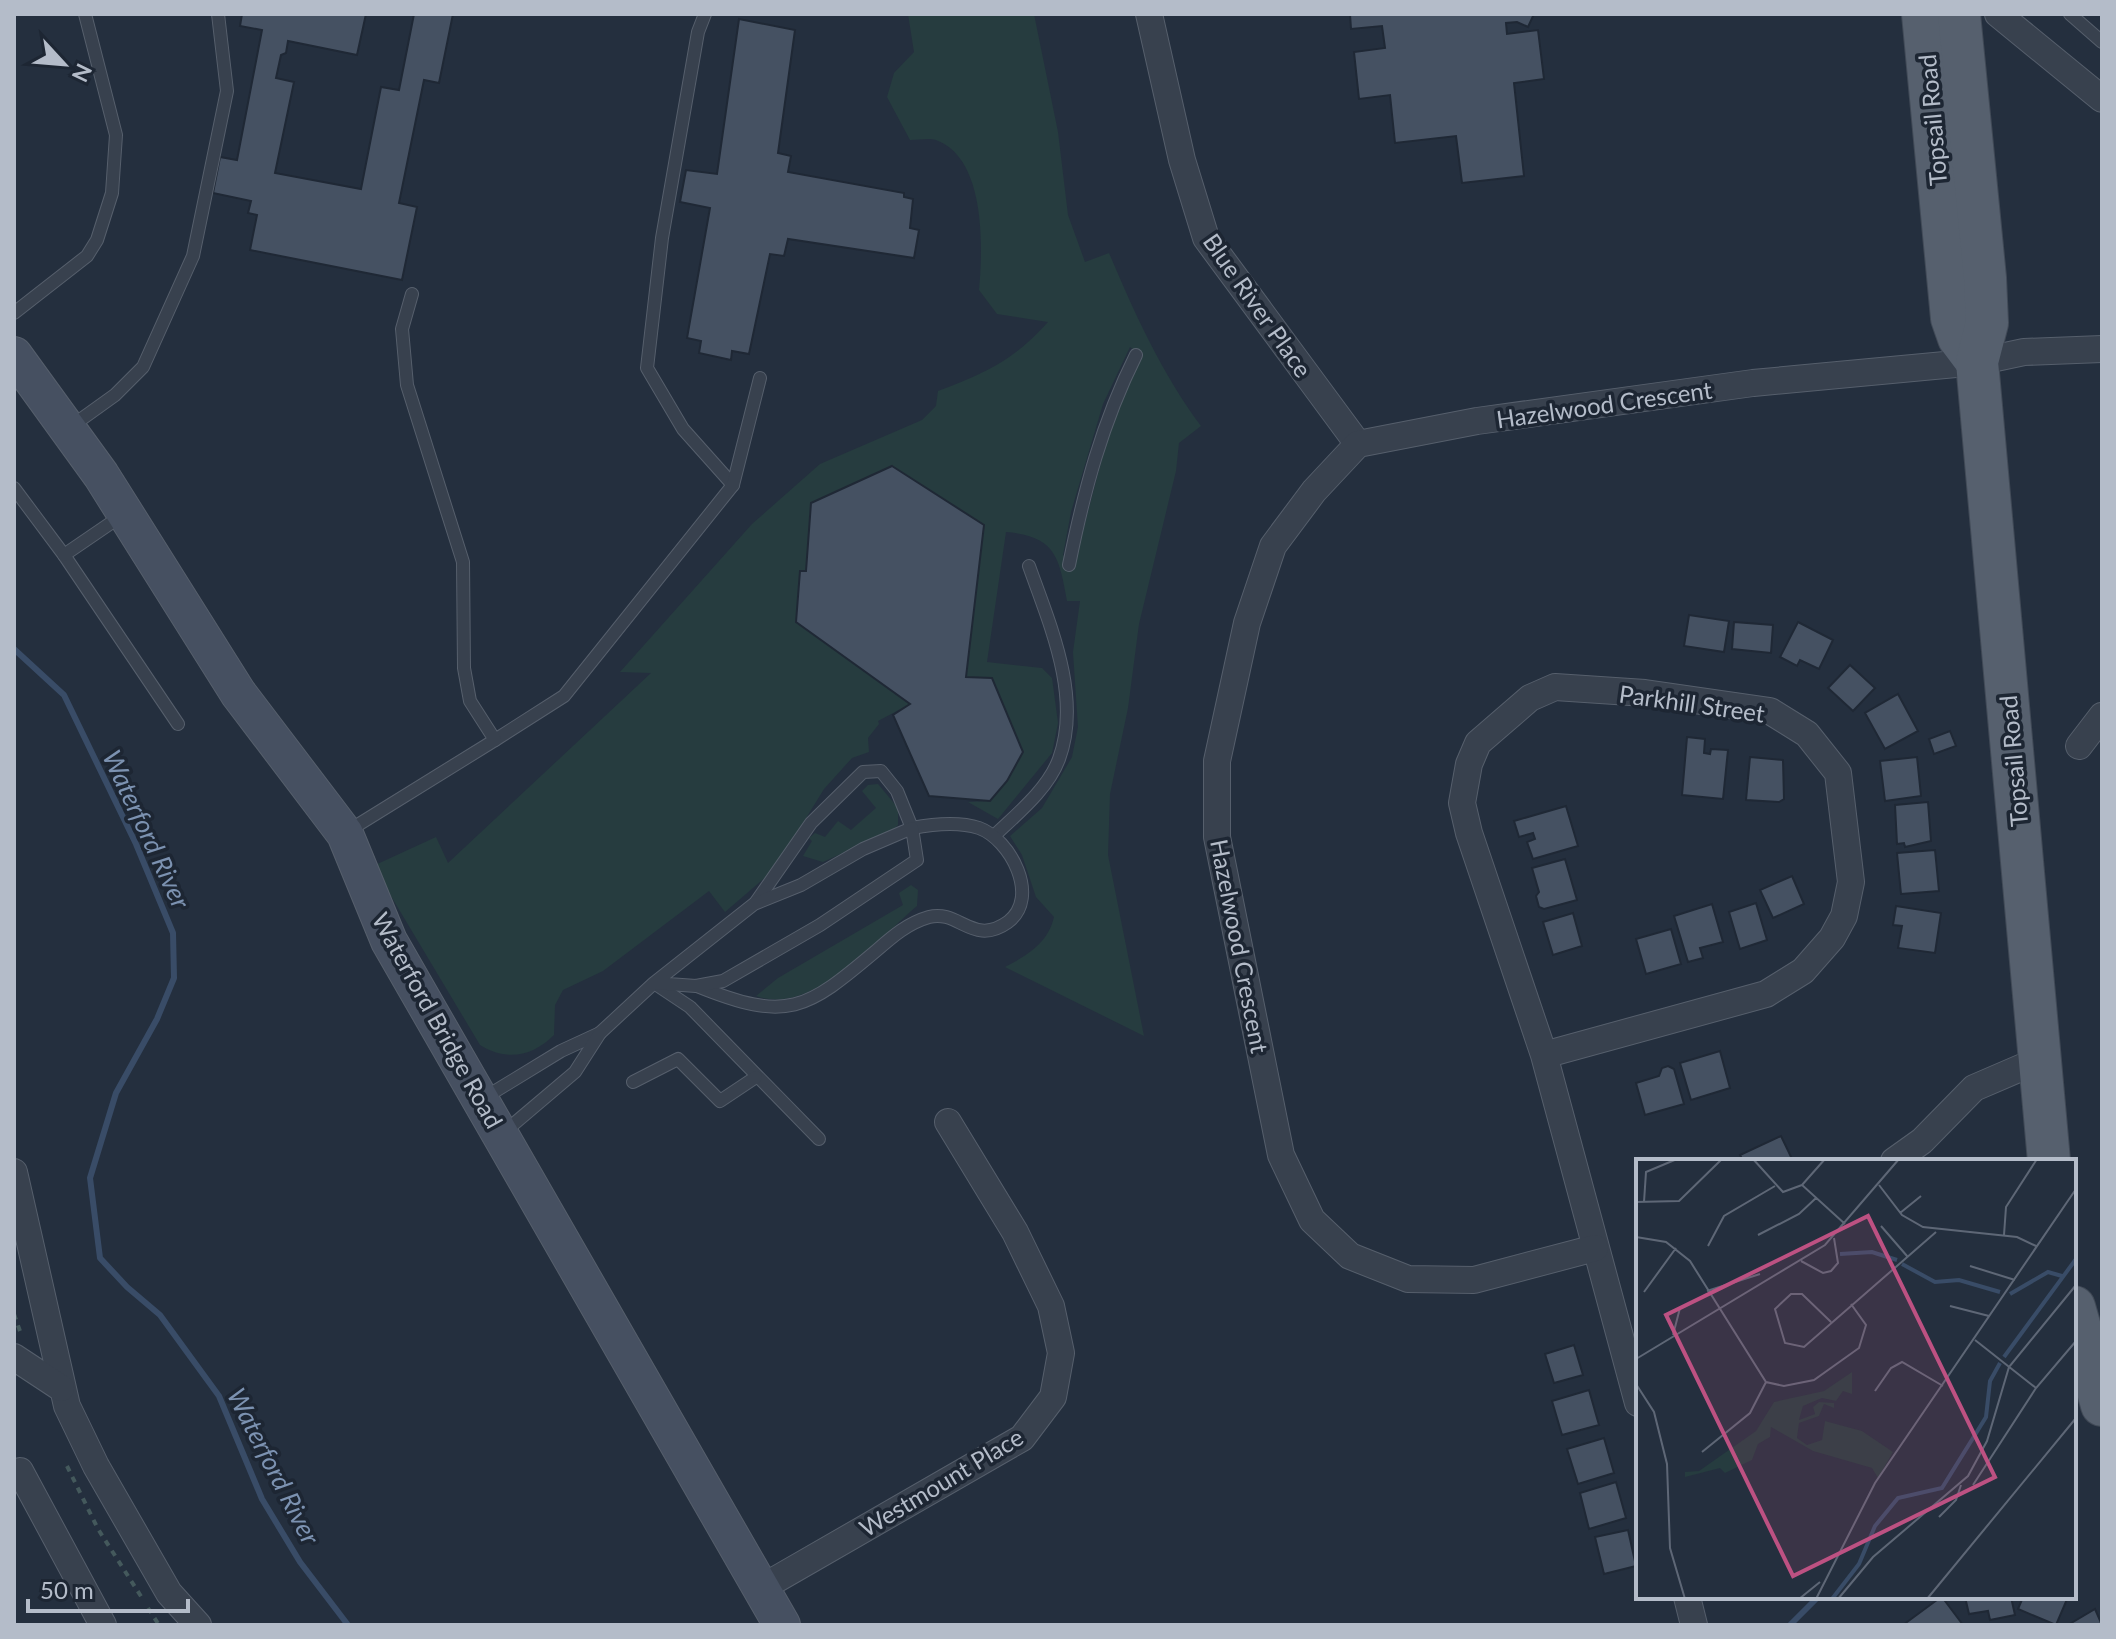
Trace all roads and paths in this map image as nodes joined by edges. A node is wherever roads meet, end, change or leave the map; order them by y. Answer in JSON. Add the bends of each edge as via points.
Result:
{"nodes":[{"id":1,"x":85,"y":14,"type":"edge"},
{"id":2,"x":218,"y":14,"type":"edge"},
{"id":3,"x":705,"y":14,"type":"edge"},
{"id":4,"x":1149,"y":14,"type":"edge"},
{"id":5,"x":1923,"y":14,"type":"edge"},
{"id":6,"x":1959,"y":14,"type":"edge"},
{"id":7,"x":1998,"y":14,"type":"edge"},
{"id":8,"x":2070,"y":14,"type":"edge"},
{"id":9,"x":2102,"y":42,"type":"edge"},
{"id":10,"x":2102,"y":99,"type":"edge"},
{"id":11,"x":412,"y":294,"type":"dead end"},
{"id":12,"x":14,"y":313,"type":"edge"},
{"id":13,"x":2102,"y":349,"type":"edge"},
{"id":14,"x":14,"y":355,"type":"edge"},
{"id":15,"x":1136,"y":355,"type":"dead end"},
{"id":16,"x":1977,"y":362,"type":"junction"},
{"id":17,"x":760,"y":378,"type":"dead end"},
{"id":18,"x":69,"y":428,"type":"junction"},
{"id":19,"x":1358,"y":444,"type":"junction"},
{"id":20,"x":733,"y":485,"type":"junction"},
{"id":21,"x":14,"y":488,"type":"edge"},
{"id":22,"x":124,"y":513,"type":"junction"},
{"id":23,"x":64,"y":555,"type":"junction"},
{"id":24,"x":1069,"y":565,"type":"dead end"},
{"id":25,"x":1029,"y":566,"type":"dead end"},
{"id":26,"x":2102,"y":716,"type":"edge"},
{"id":27,"x":178,"y":724,"type":"dead end"},
{"id":28,"x":495,"y":740,"type":"junction"},
{"id":29,"x":2079,"y":746,"type":"dead end"},
{"id":30,"x":912,"y":828,"type":"junction"},
{"id":31,"x":345,"y":834,"type":"junction"},
{"id":32,"x":995,"y":835,"type":"junction"},
{"id":33,"x":754,"y":904,"type":"junction"},
{"id":34,"x":654,"y":983,"type":"junction"},
{"id":35,"x":696,"y":986,"type":"junction"},
{"id":36,"x":600,"y":1033,"type":"junction"},
{"id":37,"x":1544,"y":1055,"type":"junction"},
{"id":38,"x":2039,"y":1060,"type":"junction"},
{"id":39,"x":756,"y":1077,"type":"junction"},
{"id":40,"x":633,"y":1082,"type":"dead end"},
{"id":41,"x":481,"y":1100,"type":"junction"},
{"id":42,"x":948,"y":1122,"type":"dead end"},
{"id":43,"x":501,"y":1135,"type":"junction"},
{"id":44,"x":819,"y":1139,"type":"dead end"},
{"id":45,"x":1897,"y":1159,"type":"edge"},
{"id":46,"x":2049,"y":1159,"type":"edge"},
{"id":47,"x":14,"y":1172,"type":"edge"},
{"id":48,"x":1595,"y":1248,"type":"junction"},
{"id":49,"x":14,"y":1314,"type":"edge"},
{"id":50,"x":2076,"y":1324,"type":"edge"},
{"id":51,"x":18,"y":1348,"type":"edge"},
{"id":52,"x":2079,"y":1350,"type":"edge"},
{"id":53,"x":61,"y":1388,"type":"junction"},
{"id":54,"x":1636,"y":1396,"type":"edge"},
{"id":55,"x":2102,"y":1405,"type":"edge"},
{"id":56,"x":20,"y":1471,"type":"dead end"},
{"id":57,"x":763,"y":1587,"type":"junction"},
{"id":58,"x":1688,"y":1599,"type":"edge"},
{"id":59,"x":103,"y":1625,"type":"edge"},
{"id":60,"x":198,"y":1625,"type":"edge"},
{"id":61,"x":782,"y":1625,"type":"edge"},
{"id":62,"x":1694,"y":1625,"type":"edge"}],
"edges":[{"from":1,"to":12,"type":"lane","via":[[116,135],[112,193],[87,256]]},
{"from":2,"to":18,"type":"lane","via":[[227,91],[193,256],[143,367]]},
{"from":3,"to":20,"type":"lane","via":[[662,238],[647,368],[683,429]]},
{"from":4,"to":19,"type":"street","name":"Blue River Place","via":[[1182,160],[1206,238]]},
{"from":5,"to":16,"type":"main road","name":"Topsail Road","via":[[1952,318]]},
{"from":6,"to":16,"type":"main road","name":"Topsail Road","via":[[1986,290],[1987,323]]},
{"from":7,"to":10,"type":"street"},
{"from":8,"to":9,"type":"lane"},
{"from":11,"to":28,"type":"lane","via":[[402,329],[407,385],[463,562],[464,668],[470,701]]},
{"from":13,"to":16,"type":"street","name":"Hazelwood Crescent","via":[[2024,352]]},
{"from":14,"to":18,"type":"main road","name":"Waterford Bridge Road"},
{"from":15,"to":24,"type":"lane","via":[[1093,459]]},
{"from":16,"to":19,"type":"street","name":"Hazelwood Crescent","via":[[1738,385],[1477,421]]},
{"from":16,"to":38,"type":"main road","name":"Topsail Road"},
{"from":17,"to":20,"type":"lane"},
{"from":18,"to":22,"type":"main road","name":"Waterford Bridge Road"},
{"from":19,"to":48,"type":"street","name":"Hazelwood Crescent","via":[[1273,546],[1247,623],[1217,761],[1217,837],[1281,1155],[1312,1220],[1350,1256],[1408,1279],[1474,1280]]},
{"from":20,"to":28,"type":"lane","via":[[564,696]]},
{"from":21,"to":23,"type":"lane"},
{"from":22,"to":23,"type":"lane"},
{"from":22,"to":31,"type":"main road","name":"Waterford Bridge Road","via":[[238,693]]},
{"from":23,"to":27,"type":"lane"},
{"from":25,"to":32,"type":"lane","via":[[1057,649],[1068,714],[1059,760],[1047,780]]},
{"from":26,"to":29,"type":"street"},
{"from":28,"to":31,"type":"lane"},
{"from":30,"to":32,"type":"lane","via":[[950,824]]},
{"from":30,"to":33,"type":"lane"},
{"from":30,"to":33,"type":"lane","via":[[897,791],[881,771],[863,772],[811,823]]},
{"from":30,"to":35,"type":"lane","via":[[917,860],[723,981]]},
{"from":31,"to":41,"type":"main road","name":"Waterford Bridge Road","via":[[389,941]]},
{"from":32,"to":35,"type":"lane","via":[[1022,880],[1022,902],[1010,920],[994,929],[974,932],[941,915],[925,918],[904,928],[841,983],[815,999],[783,1007],[753,1006]]},
{"from":33,"to":34,"type":"lane"},
{"from":34,"to":35,"type":"lane"},
{"from":34,"to":36,"type":"lane"},
{"from":34,"to":39,"type":"lane","via":[[690,1007]]},
{"from":36,"to":41,"type":"lane"},
{"from":36,"to":43,"type":"lane","via":[[575,1072]]},
{"from":37,"to":37,"type":"street","name":"Parkhill Street","via":[[1462,803],[1478,743],[1530,698],[1555,687],[1645,693],[1770,711],[1807,734],[1838,773],[1851,882],[1844,916],[1819,955],[1788,983],[1766,994]]},
{"from":37,"to":48,"type":"street","name":"Parkhill Street"},
{"from":38,"to":45,"type":"street","via":[[1974,1088]]},
{"from":38,"to":46,"type":"main road","name":"Topsail Road"},
{"from":39,"to":40,"type":"lane","via":[[720,1101],[678,1059]]},
{"from":39,"to":44,"type":"lane"},
{"from":41,"to":43,"type":"main road","name":"Waterford Bridge Road"},
{"from":42,"to":57,"type":"street","name":"Westmount Place","via":[[1015,1232],[1051,1306],[1061,1353],[1053,1397],[1022,1438]]},
{"from":43,"to":57,"type":"main road","name":"Waterford Bridge Road"},
{"from":47,"to":53,"type":"street"},
{"from":48,"to":54,"type":"street","name":"Parkhill Street"},
{"from":49,"to":51,"type":"path"},
{"from":50,"to":52,"type":"main road"},
{"from":51,"to":53,"type":"street"},
{"from":52,"to":55,"type":"main road"},
{"from":53,"to":60,"type":"street","via":[[96,1466],[141,1546],[169,1593]]},
{"from":56,"to":59,"type":"street"},
{"from":57,"to":61,"type":"main road","name":"Waterford Bridge Road"},
{"from":58,"to":62,"type":"street"}]}
